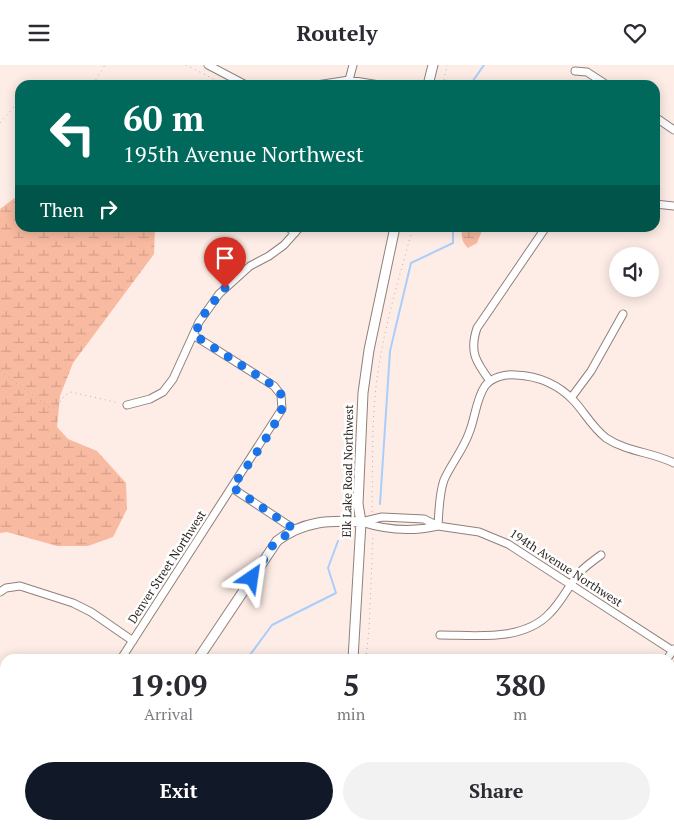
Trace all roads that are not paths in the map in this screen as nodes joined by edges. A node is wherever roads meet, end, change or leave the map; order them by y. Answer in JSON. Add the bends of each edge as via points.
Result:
{"nodes":[{"id":1,"x":208,"y":65,"type":"edge"},
{"id":2,"x":353,"y":65,"type":"edge"},
{"id":3,"x":433,"y":65,"type":"edge"},
{"id":4,"x":575,"y":71,"type":"dead end"},
{"id":5,"x":236,"y":80,"type":"edge"},
{"id":6,"x":349,"y":80,"type":"edge"},
{"id":7,"x":429,"y":80,"type":"edge"},
{"id":8,"x":599,"y":80,"type":"edge"},
{"id":9,"x":660,"y":120,"type":"edge"},
{"id":10,"x":674,"y":130,"type":"edge"},
{"id":11,"x":660,"y":205,"type":"edge"},
{"id":12,"x":674,"y":206,"type":"edge"},
{"id":13,"x":296,"y":232,"type":"edge"},
{"id":14,"x":395,"y":232,"type":"edge"},
{"id":15,"x":543,"y":232,"type":"edge"},
{"id":16,"x":623,"y":314,"type":"dead end"},
{"id":17,"x":194,"y":335,"type":"junction"},
{"id":18,"x":490,"y":381,"type":"junction"},
{"id":19,"x":571,"y":398,"type":"junction"},
{"id":20,"x":127,"y":405,"type":"road end"},
{"id":21,"x":674,"y":463,"type":"edge"},
{"id":22,"x":232,"y":487,"type":"junction"},
{"id":23,"x":361,"y":522,"type":"junction"},
{"id":24,"x":438,"y":526,"type":"junction"},
{"id":25,"x":294,"y":529,"type":"junction"},
{"id":26,"x":601,"y":555,"type":"dead end"},
{"id":27,"x":571,"y":585,"type":"junction"},
{"id":28,"x":0,"y":592,"type":"edge"},
{"id":29,"x":440,"y":635,"type":"dead end"},
{"id":30,"x":133,"y":641,"type":"junction"},
{"id":31,"x":673,"y":650,"type":"edge"},
{"id":32,"x":124,"y":654,"type":"edge"},
{"id":33,"x":201,"y":654,"type":"edge"},
{"id":34,"x":354,"y":654,"type":"edge"}],
"edges":[{"from":1,"to":5,"type":"street"},
{"from":2,"to":6,"type":"street"},
{"from":3,"to":7,"type":"street"},
{"from":4,"to":8,"type":"street","via":[[587,72]]},
{"from":9,"to":10,"type":"street"},
{"from":11,"to":12,"type":"street"},
{"from":13,"to":17,"type":"street","via":[[284,245],[250,266],[218,294]]},
{"from":14,"to":23,"type":"street","name":"Elk Lake Road Northwest","via":[[362,393],[358,503]]},
{"from":15,"to":18,"type":"street","via":[[474,336],[474,357]]},
{"from":16,"to":19,"type":"street","via":[[592,371]]},
{"from":17,"to":20,"type":"street","via":[[168,387],[157,396]]},
{"from":17,"to":22,"type":"street","name":"Denver Street Northwest","via":[[274,386],[283,399],[280,414]]},
{"from":18,"to":19,"type":"street","via":[[511,374],[531,377],[554,385]]},
{"from":18,"to":24,"type":"street","via":[[482,391],[465,445],[443,484]]},
{"from":19,"to":21,"type":"street","via":[[606,438]]},
{"from":22,"to":25,"type":"street"},
{"from":22,"to":30,"type":"street","name":"Denver Street Northwest"},
{"from":23,"to":24,"type":"street","name":"194th Avenue Northwest","via":[[381,528]]},
{"from":23,"to":25,"type":"street","via":[[340,521]]},
{"from":23,"to":34,"type":"street","name":"Elk Lake Road Northwest"},
{"from":24,"to":27,"type":"street","name":"194th Avenue Northwest","via":[[495,537]]},
{"from":25,"to":33,"type":"street","via":[[273,545]]},
{"from":26,"to":27,"type":"street","via":[[580,572]]},
{"from":27,"to":29,"type":"street","via":[[551,612],[530,628],[503,634]]},
{"from":27,"to":31,"type":"street","name":"194th Avenue Northwest"},
{"from":28,"to":30,"type":"street","via":[[6,587],[20,586],[73,603]]},
{"from":30,"to":32,"type":"street","name":"Denver Street Northwest"}]}
